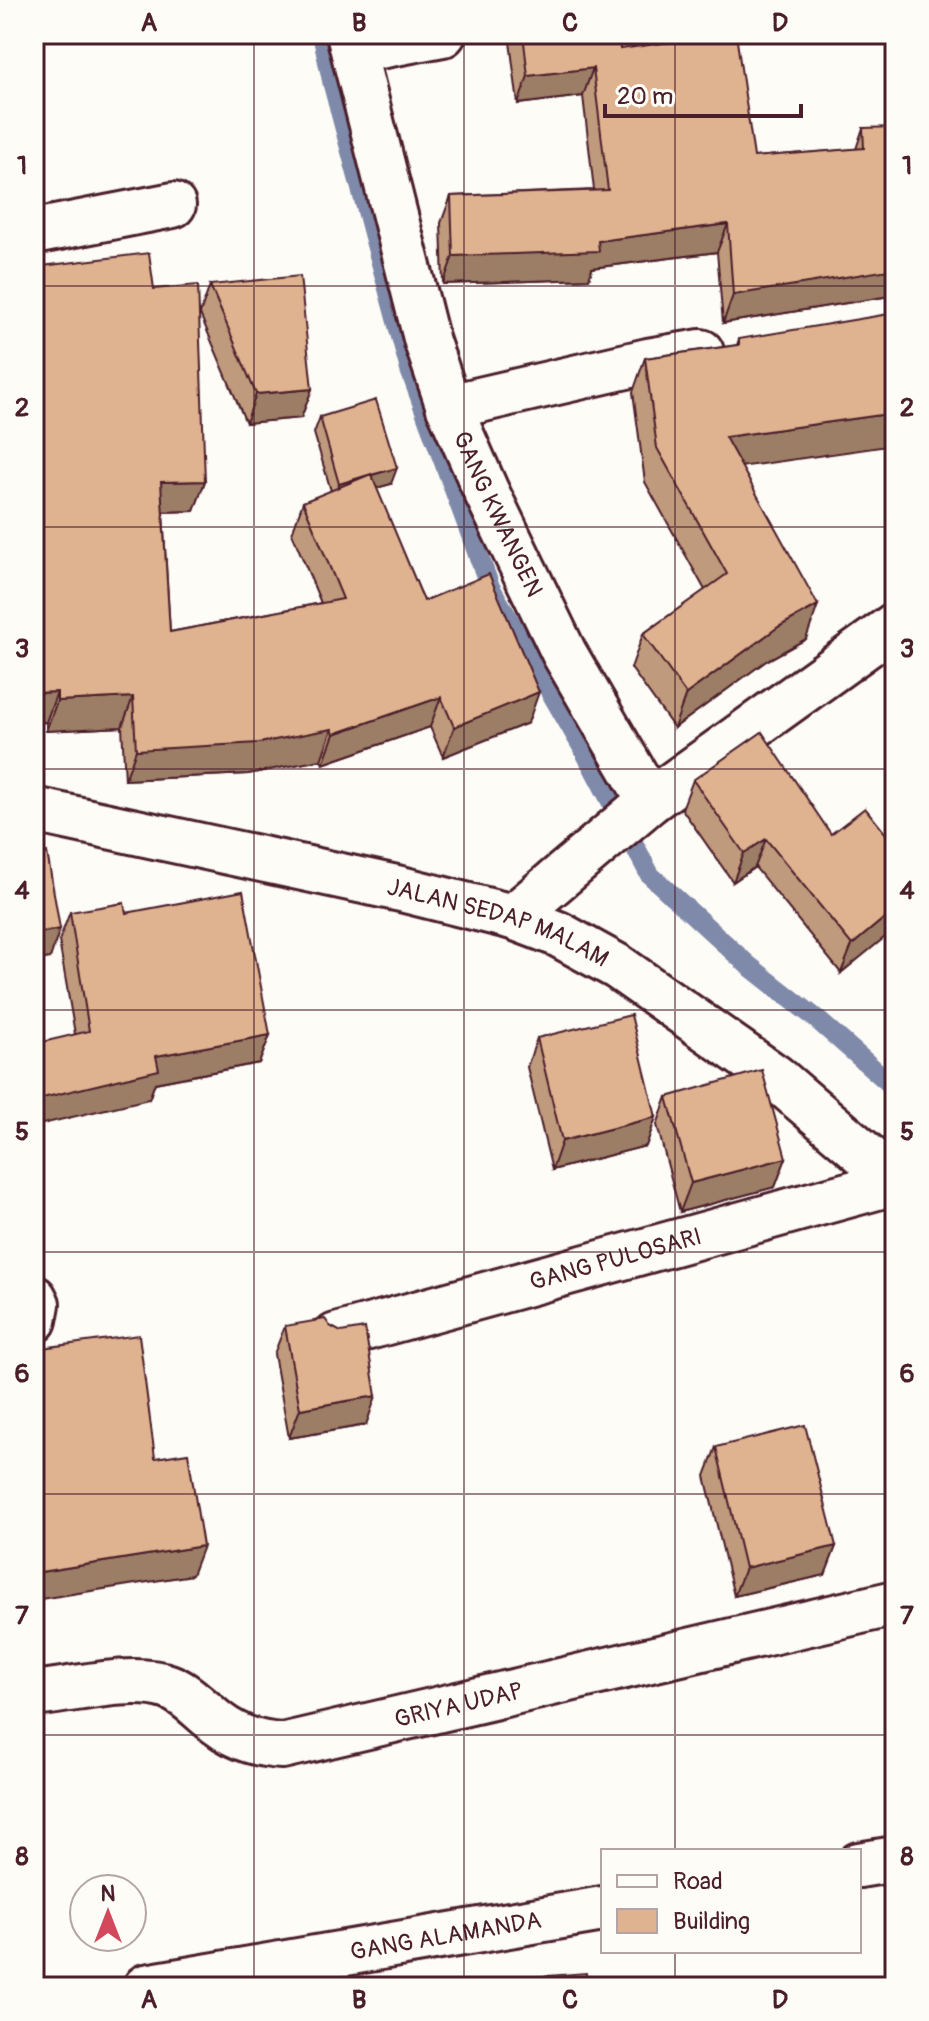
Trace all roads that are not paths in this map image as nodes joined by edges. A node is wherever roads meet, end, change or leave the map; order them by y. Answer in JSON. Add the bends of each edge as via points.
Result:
{"nodes":[{"id":1,"x":443,"y":34,"type":"edge"},
{"id":2,"x":352,"y":42,"type":"edge"},
{"id":3,"x":173,"y":205,"type":"dead end"},
{"id":4,"x":34,"y":232,"type":"edge"},
{"id":5,"x":741,"y":346,"type":"edge"},
{"id":6,"x":449,"y":407,"type":"junction"},
{"id":7,"x":895,"y":625,"type":"edge"},
{"id":8,"x":34,"y":810,"type":"edge"},
{"id":9,"x":632,"y":816,"type":"junction"},
{"id":10,"x":513,"y":917,"type":"junction"},
{"id":11,"x":895,"y":1181,"type":"edge"},
{"id":12,"x":34,"y":1298,"type":"edge"},
{"id":13,"x":34,"y":1320,"type":"edge"},
{"id":14,"x":336,"y":1336,"type":"edge"},
{"id":15,"x":895,"y":1603,"type":"edge"},
{"id":16,"x":34,"y":1694,"type":"edge"},
{"id":17,"x":895,"y":1859,"type":"edge"},
{"id":18,"x":861,"y":1865,"type":"edge"},
{"id":19,"x":601,"y":1909,"type":"edge"},
{"id":20,"x":146,"y":1987,"type":"edge"}],
"edges":[{"from":1,"to":2,"type":"street"},
{"from":2,"to":6,"type":"street","name":"GANG KWANGEN","via":[[427,342]]},
{"from":3,"to":4,"type":"street"},
{"from":5,"to":6,"type":"street","via":[[648,361]]},
{"from":6,"to":9,"type":"street","name":"GANG KWANGEN","via":[[564,653]]},
{"from":7,"to":9,"type":"street"},
{"from":8,"to":10,"type":"street","name":"JALAN SEDAP MALAM"},
{"from":9,"to":10,"type":"street"},
{"from":10,"to":11,"type":"street","name":"JALAN SEDAP MALAM","via":[[618,967],[775,1077]]},
{"from":11,"to":14,"type":"street","name":"GANG PULOSARI"},
{"from":12,"to":13,"type":"street"},
{"from":15,"to":16,"type":"street","name":"GRIYA UDAP","via":[[282,1746],[254,1744],[168,1686],[132,1682]]},
{"from":17,"to":18,"type":"street"},
{"from":19,"to":20,"type":"street","name":"GANG ALAMANDA"}]}
